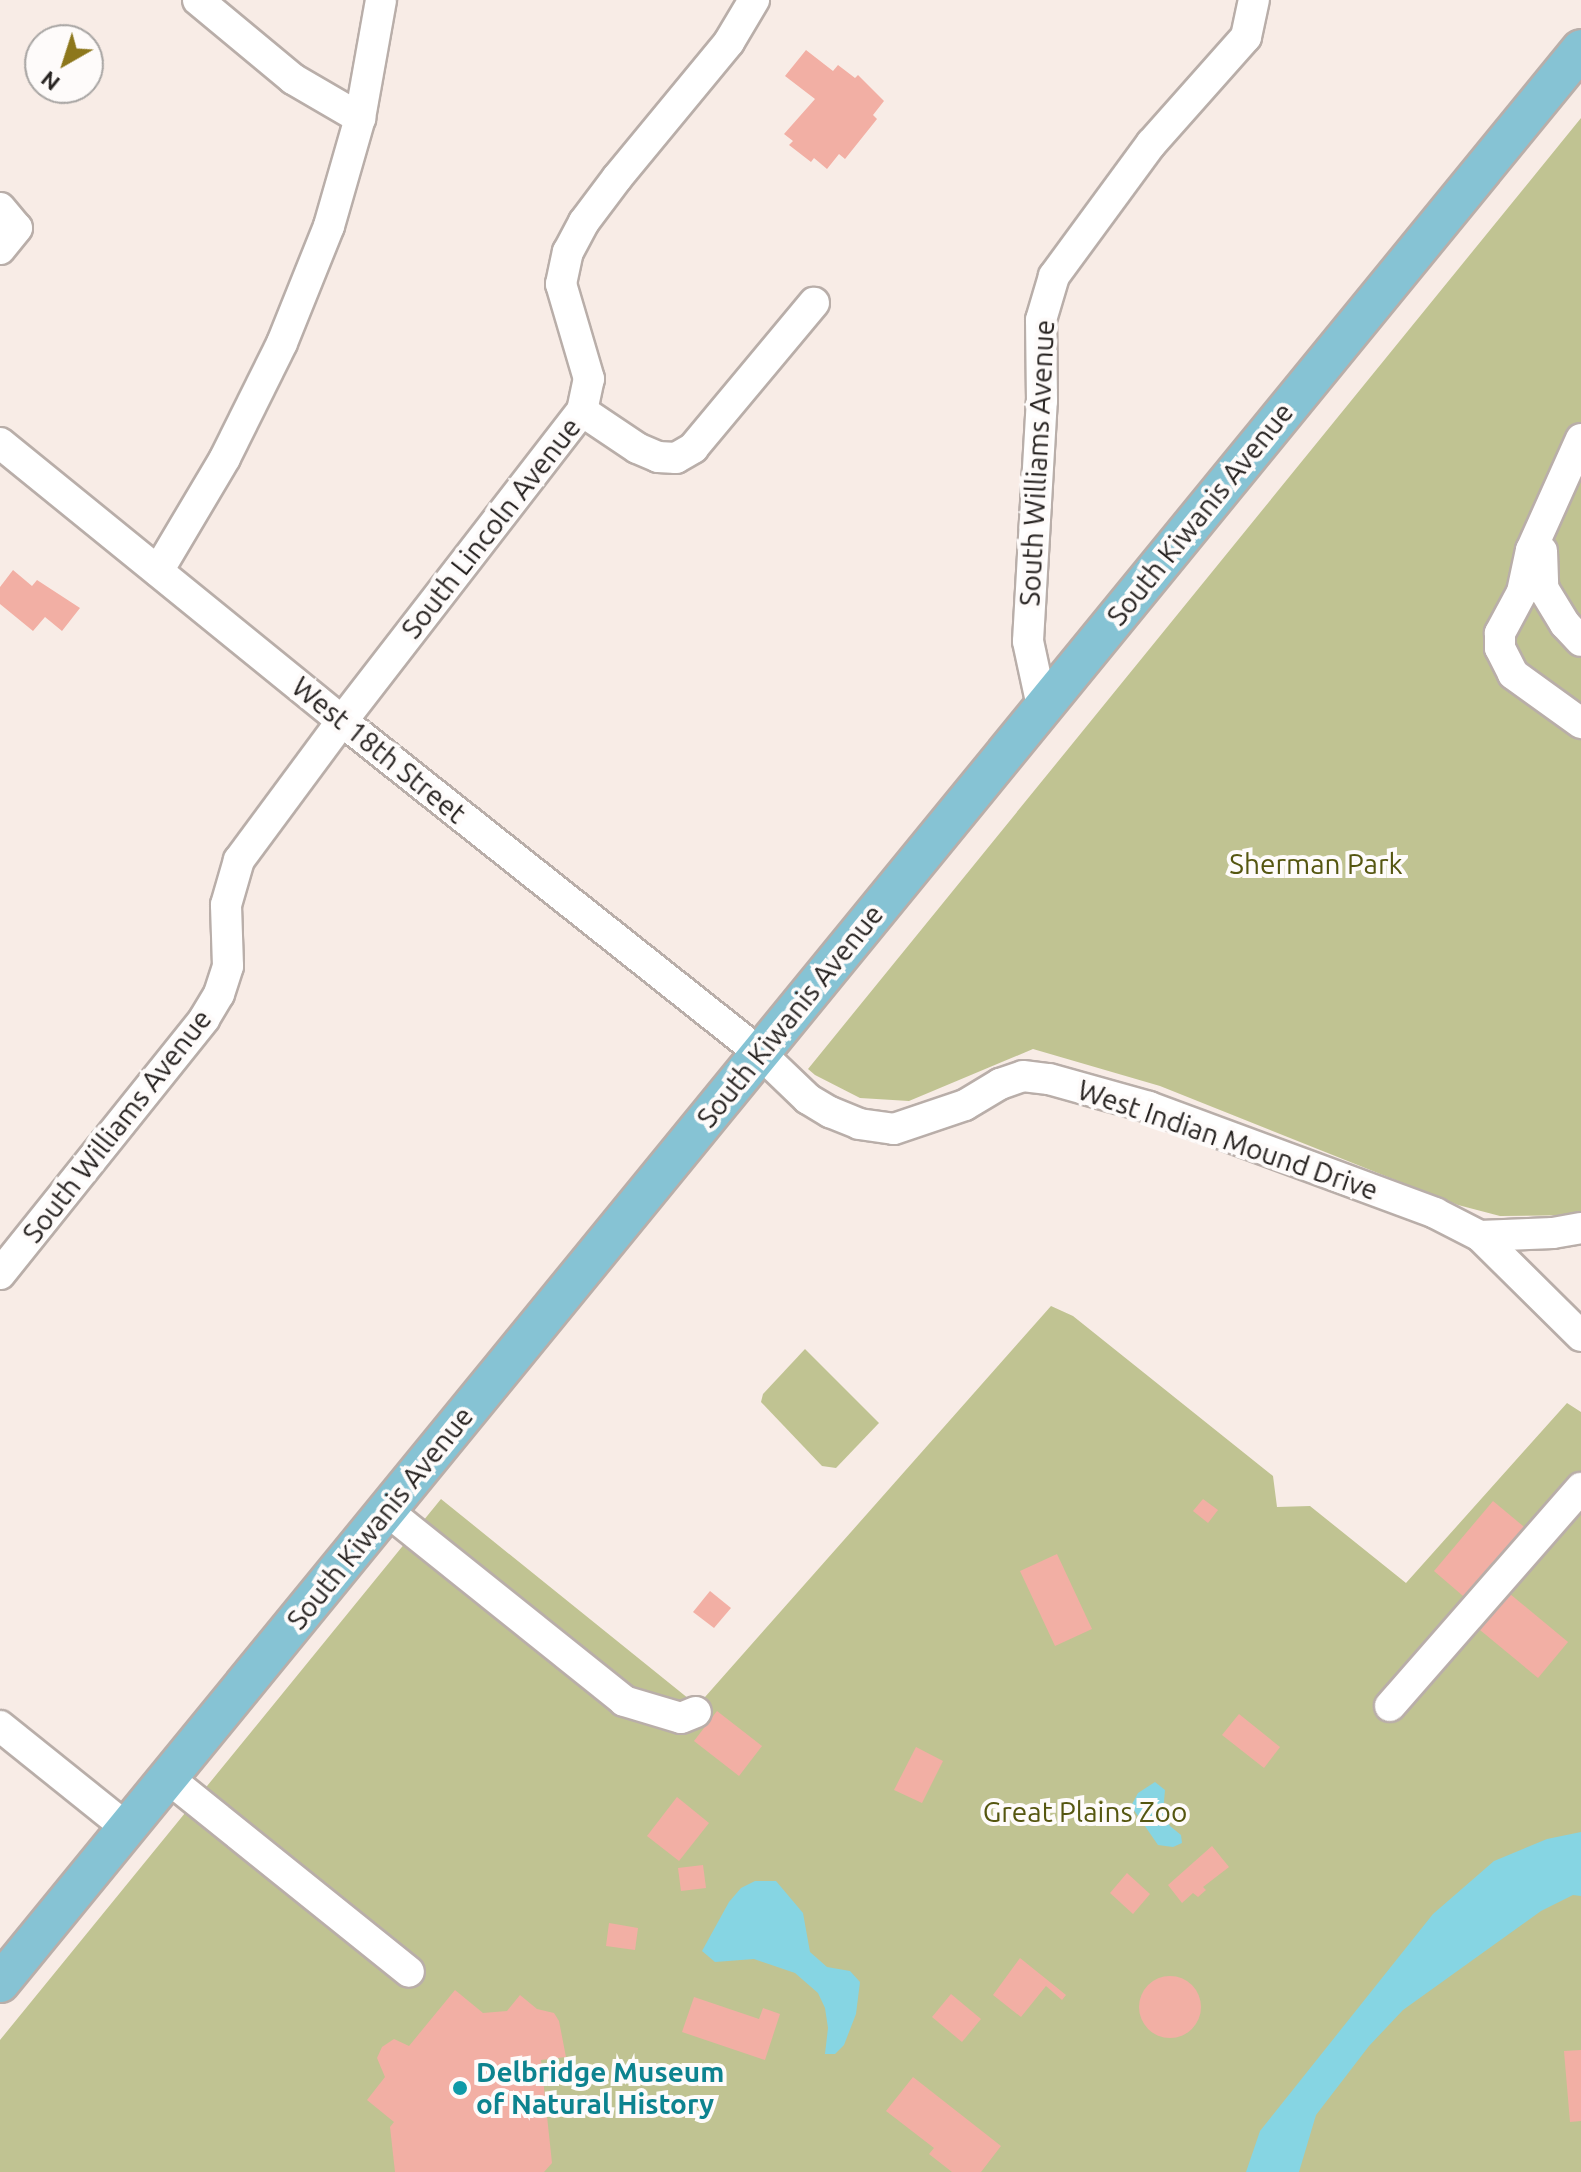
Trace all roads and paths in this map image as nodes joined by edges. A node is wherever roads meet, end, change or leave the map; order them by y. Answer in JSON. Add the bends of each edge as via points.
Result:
{"nodes":[{"id":1,"x":198,"y":0,"type":"edge"},
{"id":2,"x":381,"y":0,"type":"edge"},
{"id":3,"x":754,"y":0,"type":"edge"},
{"id":4,"x":1254,"y":0,"type":"edge"},
{"id":5,"x":1581,"y":49,"type":"edge"},
{"id":6,"x":360,"y":118,"type":"junction"},
{"id":7,"x":814,"y":303,"type":"dead end"},
{"id":8,"x":582,"y":411,"type":"junction"},
{"id":9,"x":1581,"y":439,"type":"edge"},
{"id":10,"x":0,"y":443,"type":"edge"},
{"id":11,"x":1539,"y":537,"type":"junction"},
{"id":12,"x":158,"y":571,"type":"junction"},
{"id":13,"x":1581,"y":641,"type":"edge"},
{"id":14,"x":1042,"y":706,"type":"junction"},
{"id":15,"x":342,"y":721,"type":"junction"},
{"id":16,"x":1581,"y":723,"type":"edge"},
{"id":17,"x":760,"y":1053,"type":"junction"},
{"id":18,"x":1581,"y":1228,"type":"edge"},
{"id":19,"x":1480,"y":1236,"type":"junction"},
{"id":20,"x":0,"y":1274,"type":"edge"},
{"id":21,"x":1581,"y":1336,"type":"edge"},
{"id":22,"x":1581,"y":1488,"type":"edge"},
{"id":23,"x":386,"y":1510,"type":"junction"},
{"id":24,"x":1390,"y":1706,"type":"dead end"},
{"id":25,"x":696,"y":1712,"type":"dead end"},
{"id":26,"x":0,"y":1726,"type":"edge"},
{"id":27,"x":168,"y":1778,"type":"junction"},
{"id":28,"x":127,"y":1828,"type":"junction"},
{"id":29,"x":409,"y":1972,"type":"dead end"},
{"id":30,"x":0,"y":1983,"type":"edge"}],
"edges":[{"from":1,"to":6,"type":"street","via":[[293,79]]},
{"from":2,"to":6,"type":"street"},
{"from":3,"to":8,"type":"street","name":"South Lincoln Avenue","via":[[729,42],[600,200],[568,252],[561,284],[589,379]]},
{"from":4,"to":14,"type":"street","name":"South Williams Avenue","via":[[1246,37],[1151,144],[1054,276],[1041,320],[1042,401],[1028,641]]},
{"from":5,"to":14,"type":"main road","name":"South Kiwanis Avenue"},
{"from":6,"to":12,"type":"street","via":[[329,226],[282,343],[225,458]]},
{"from":7,"to":8,"type":"street","via":[[693,448],[676,458],[637,448]]},
{"from":8,"to":15,"type":"street","name":"South Lincoln Avenue"},
{"from":9,"to":11,"type":"street"},
{"from":10,"to":12,"type":"street","name":"West 18th Street"},
{"from":11,"to":13,"type":"street","via":[[1543,588]]},
{"from":11,"to":16,"type":"street","via":[[1522,592],[1500,633],[1500,648],[1513,674]]},
{"from":12,"to":15,"type":"street","name":"West 18th Street"},
{"from":14,"to":17,"type":"main road","name":"South Kiwanis Avenue"},
{"from":15,"to":17,"type":"street","name":"West 18th Street"},
{"from":15,"to":20,"type":"street","name":"South Williams Avenue","via":[[239,860],[226,905],[228,966],[204,1019]]},
{"from":17,"to":19,"type":"street","name":"West Indian Mound Drive","via":[[808,1099],[830,1112],[859,1124],[894,1129],[965,1105],[1023,1076],[1095,1090],[1435,1213]]},
{"from":17,"to":23,"type":"main road","name":"South Kiwanis Avenue"},
{"from":18,"to":19,"type":"street","name":"West Indian Mound Drive"},
{"from":19,"to":21,"type":"street"},
{"from":22,"to":24,"type":"street"},
{"from":23,"to":25,"type":"street","via":[[624,1701],[681,1718]]},
{"from":23,"to":27,"type":"main road","name":"South Kiwanis Avenue"},
{"from":26,"to":28,"type":"street"},
{"from":27,"to":28,"type":"main road","name":"South Kiwanis Avenue"},
{"from":27,"to":29,"type":"street"},
{"from":28,"to":30,"type":"main road","name":"South Kiwanis Avenue"}]}
